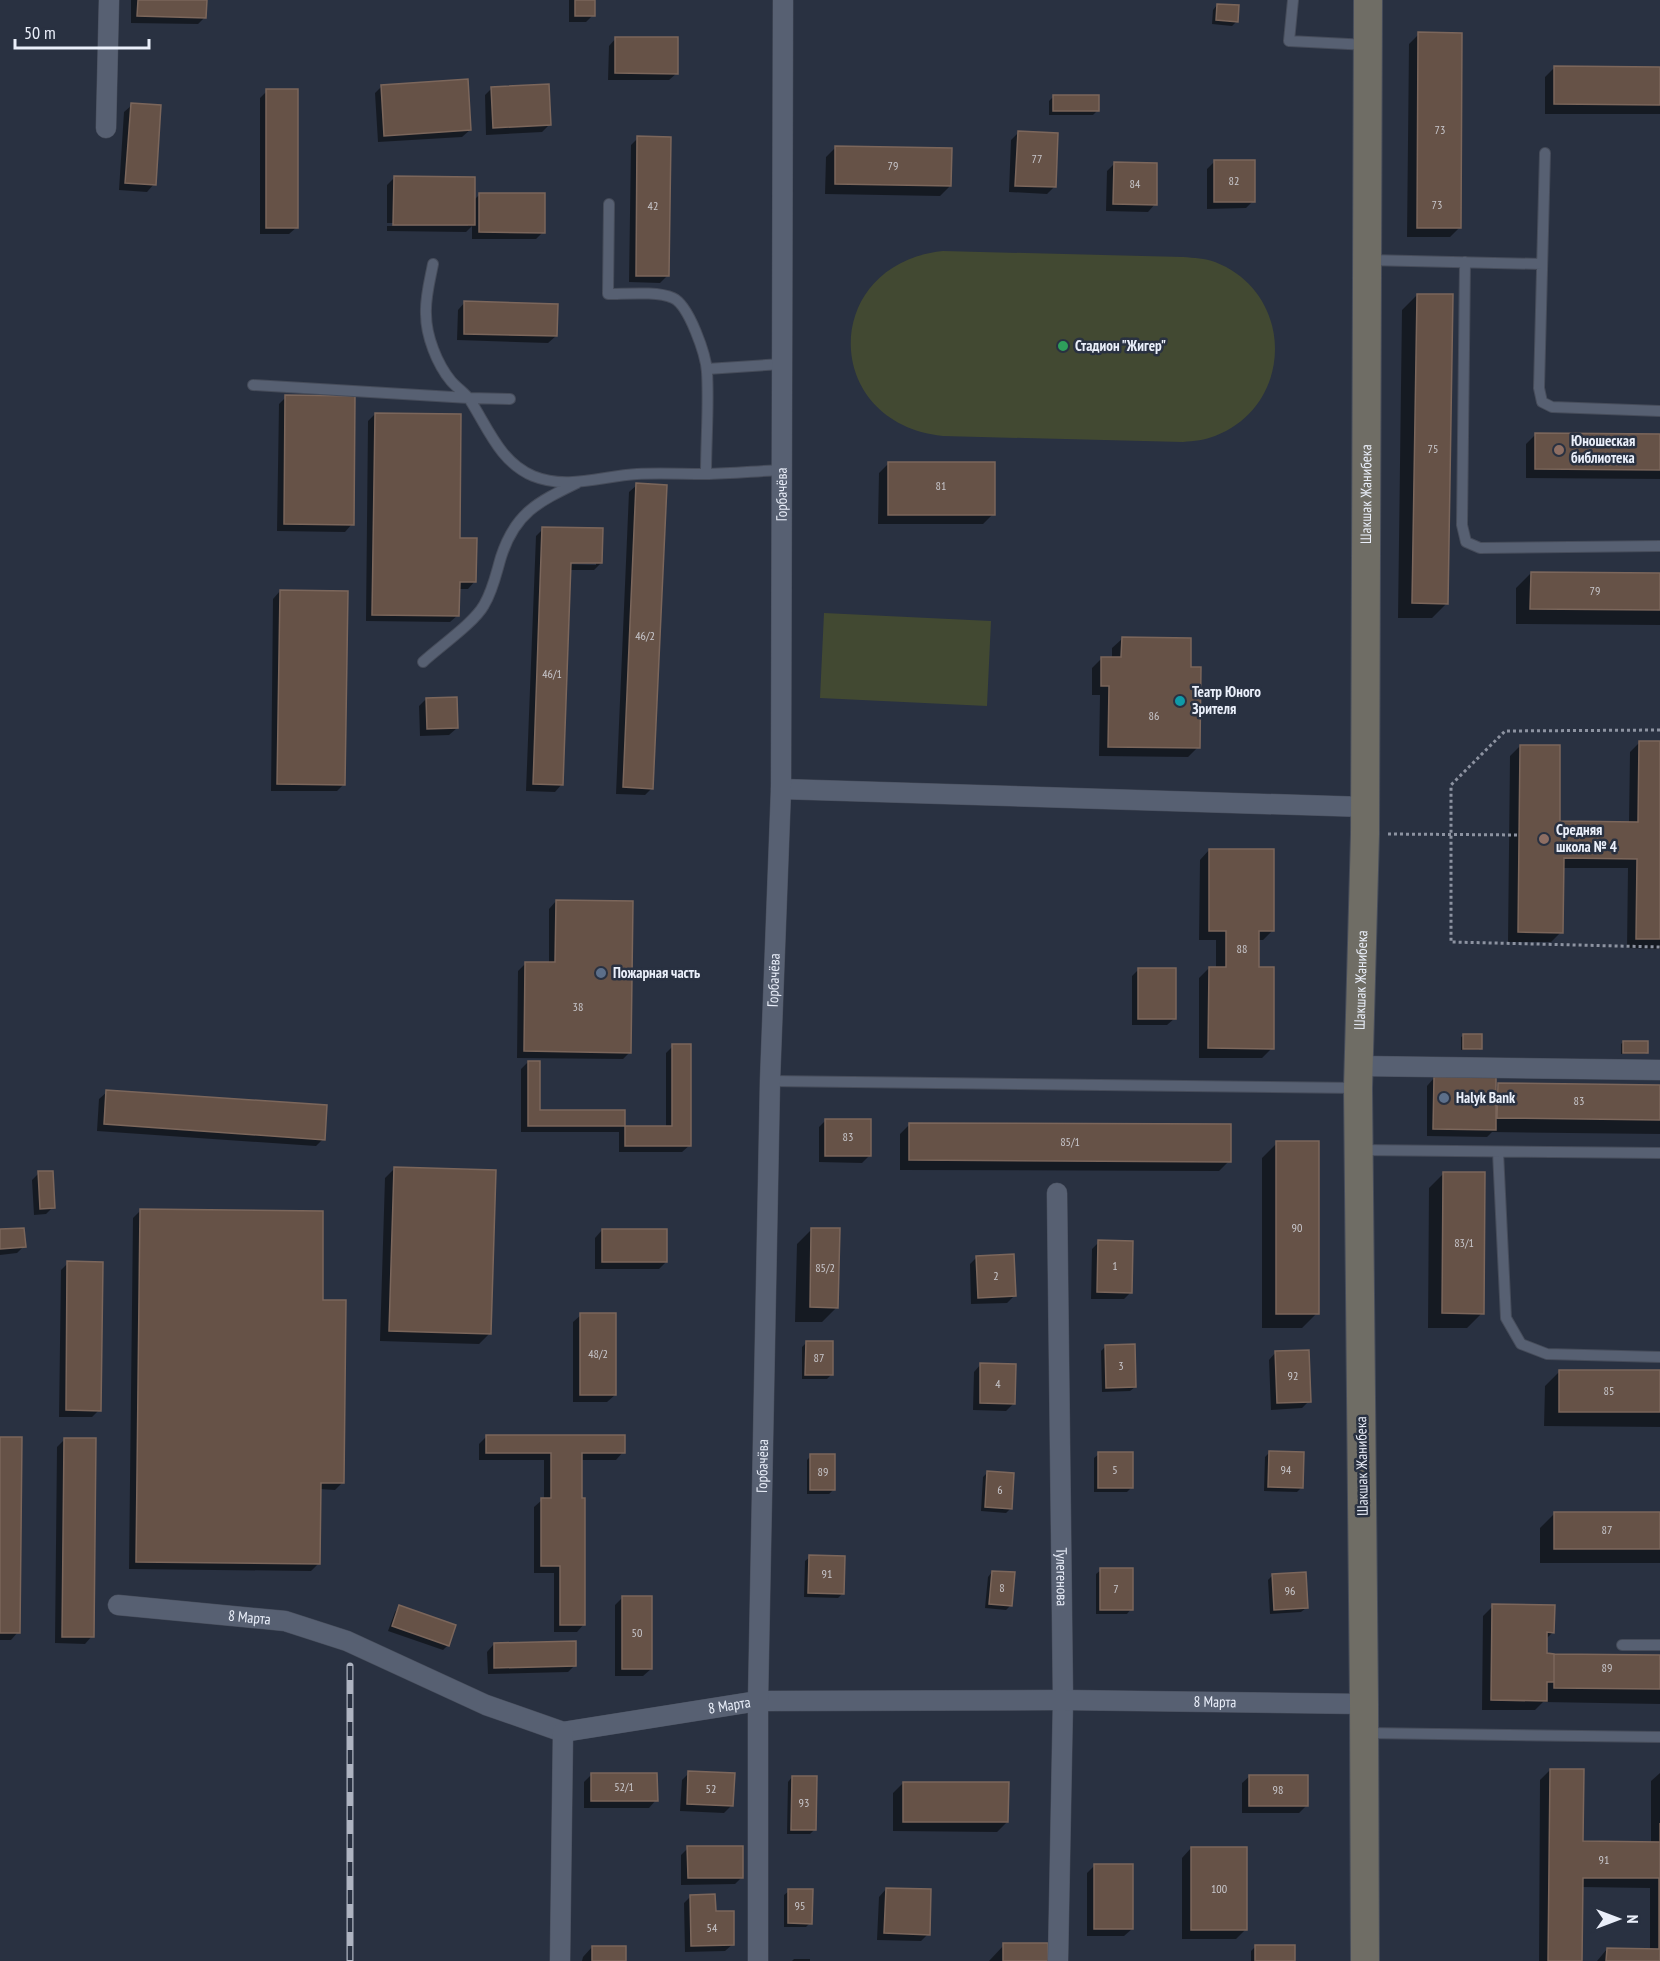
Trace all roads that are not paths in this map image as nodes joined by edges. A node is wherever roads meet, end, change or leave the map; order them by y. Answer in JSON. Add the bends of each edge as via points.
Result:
{"nodes":[{"id":1,"x":109,"y":0,"type":"edge"},
{"id":2,"x":783,"y":0,"type":"edge"},
{"id":3,"x":1293,"y":0,"type":"edge"},
{"id":4,"x":1368,"y":0,"type":"edge"},
{"id":5,"x":1368,"y":45,"type":"junction"},
{"id":6,"x":106,"y":128,"type":"dead end"},
{"id":7,"x":1545,"y":153,"type":"dead end"},
{"id":8,"x":609,"y":204,"type":"dead end"},
{"id":9,"x":1367,"y":260,"type":"junction"},
{"id":10,"x":1465,"y":262,"type":"junction"},
{"id":11,"x":433,"y":264,"type":"dead end"},
{"id":12,"x":1542,"y":264,"type":"junction"},
{"id":13,"x":782,"y":364,"type":"junction"},
{"id":14,"x":707,"y":369,"type":"junction"},
{"id":15,"x":253,"y":385,"type":"dead end"},
{"id":16,"x":470,"y":399,"type":"junction"},
{"id":17,"x":510,"y":399,"type":"dead end"},
{"id":18,"x":1660,"y":411,"type":"edge"},
{"id":19,"x":782,"y":470,"type":"junction"},
{"id":20,"x":706,"y":474,"type":"junction"},
{"id":21,"x":580,"y":482,"type":"junction"},
{"id":22,"x":1660,"y":546,"type":"edge"},
{"id":23,"x":423,"y":662,"type":"dead end"},
{"id":24,"x":781,"y":789,"type":"junction"},
{"id":25,"x":1365,"y":820,"type":"junction"},
{"id":26,"x":1660,"y":1070,"type":"edge"},
{"id":27,"x":1358,"y":1077,"type":"junction"},
{"id":28,"x":770,"y":1081,"type":"junction"},
{"id":29,"x":1358,"y":1150,"type":"junction"},
{"id":30,"x":1498,"y":1152,"type":"junction"},
{"id":31,"x":1660,"y":1153,"type":"edge"},
{"id":32,"x":1057,"y":1193,"type":"dead end"},
{"id":33,"x":1660,"y":1357,"type":"edge"},
{"id":34,"x":118,"y":1605,"type":"dead end"},
{"id":35,"x":1622,"y":1645,"type":"dead end"},
{"id":36,"x":1660,"y":1645,"type":"edge"},
{"id":37,"x":1063,"y":1700,"type":"junction"},
{"id":38,"x":758,"y":1701,"type":"junction"},
{"id":39,"x":1364,"y":1704,"type":"junction"},
{"id":40,"x":563,"y":1732,"type":"junction"},
{"id":41,"x":1364,"y":1733,"type":"junction"},
{"id":42,"x":1660,"y":1737,"type":"edge"},
{"id":43,"x":561,"y":1961,"type":"edge"},
{"id":44,"x":758,"y":1961,"type":"edge"},
{"id":45,"x":1058,"y":1961,"type":"edge"},
{"id":46,"x":1365,"y":1961,"type":"edge"}],
"edges":[{"from":1,"to":6,"type":"street"},
{"from":2,"to":13,"type":"street","name":"Горбачёва"},
{"from":3,"to":5,"type":"lane","via":[[1289,41]]},
{"from":4,"to":5,"type":"main road","name":"Шакшак Жанибека"},
{"from":5,"to":9,"type":"main road","name":"Шакшак Жанибека"},
{"from":7,"to":12,"type":"lane"},
{"from":8,"to":14,"type":"lane","via":[[608,294],[657,295],[673,298],[684,306]]},
{"from":9,"to":10,"type":"lane"},
{"from":9,"to":25,"type":"main road","name":"Шакшак Жанибека"},
{"from":10,"to":12,"type":"lane"},
{"from":10,"to":22,"type":"lane","via":[[1462,525],[1466,542],[1480,548]]},
{"from":11,"to":16,"type":"lane","via":[[426,314],[431,341],[451,381]]},
{"from":12,"to":18,"type":"lane","via":[[1542,402],[1552,407]]},
{"from":13,"to":14,"type":"lane"},
{"from":13,"to":19,"type":"street","name":"Горбачёва"},
{"from":14,"to":20,"type":"lane"},
{"from":15,"to":16,"type":"lane"},
{"from":16,"to":17,"type":"lane"},
{"from":16,"to":21,"type":"lane","via":[[500,450],[517,466],[533,476]]},
{"from":19,"to":20,"type":"lane"},
{"from":19,"to":24,"type":"street","name":"Горбачёва"},
{"from":20,"to":21,"type":"lane","via":[[627,475]]},
{"from":21,"to":23,"type":"lane","via":[[526,511],[502,554],[483,608]]},
{"from":24,"to":25,"type":"street"},
{"from":24,"to":28,"type":"street","name":"Горбачёва"},
{"from":25,"to":27,"type":"main road","name":"Шакшак Жанибека"},
{"from":26,"to":27,"type":"street"},
{"from":27,"to":28,"type":"lane"},
{"from":27,"to":29,"type":"main road","name":"Шакшак Жанибека"},
{"from":28,"to":38,"type":"street","name":"Горбачёва"},
{"from":29,"to":30,"type":"lane"},
{"from":29,"to":39,"type":"main road","name":"Шакшак Жанибека"},
{"from":30,"to":31,"type":"lane"},
{"from":30,"to":33,"type":"lane","via":[[1506,1318],[1521,1344],[1547,1354]]},
{"from":32,"to":37,"type":"street","name":"Тулегенова"},
{"from":34,"to":40,"type":"street","name":"8 Марта","via":[[285,1621],[347,1641],[486,1705]]},
{"from":35,"to":36,"type":"lane"},
{"from":37,"to":38,"type":"street","name":"8 Марта"},
{"from":37,"to":39,"type":"street","name":"8 Марта"},
{"from":37,"to":45,"type":"street","name":"Тулегенова"},
{"from":38,"to":40,"type":"street","name":"8 Марта"},
{"from":38,"to":44,"type":"street","name":"Горбачёва"},
{"from":39,"to":41,"type":"main road","name":"Шакшак Жанибека"},
{"from":40,"to":43,"type":"street"},
{"from":41,"to":42,"type":"lane"},
{"from":41,"to":46,"type":"main road","name":"Шакшак Жанибека"}]}
